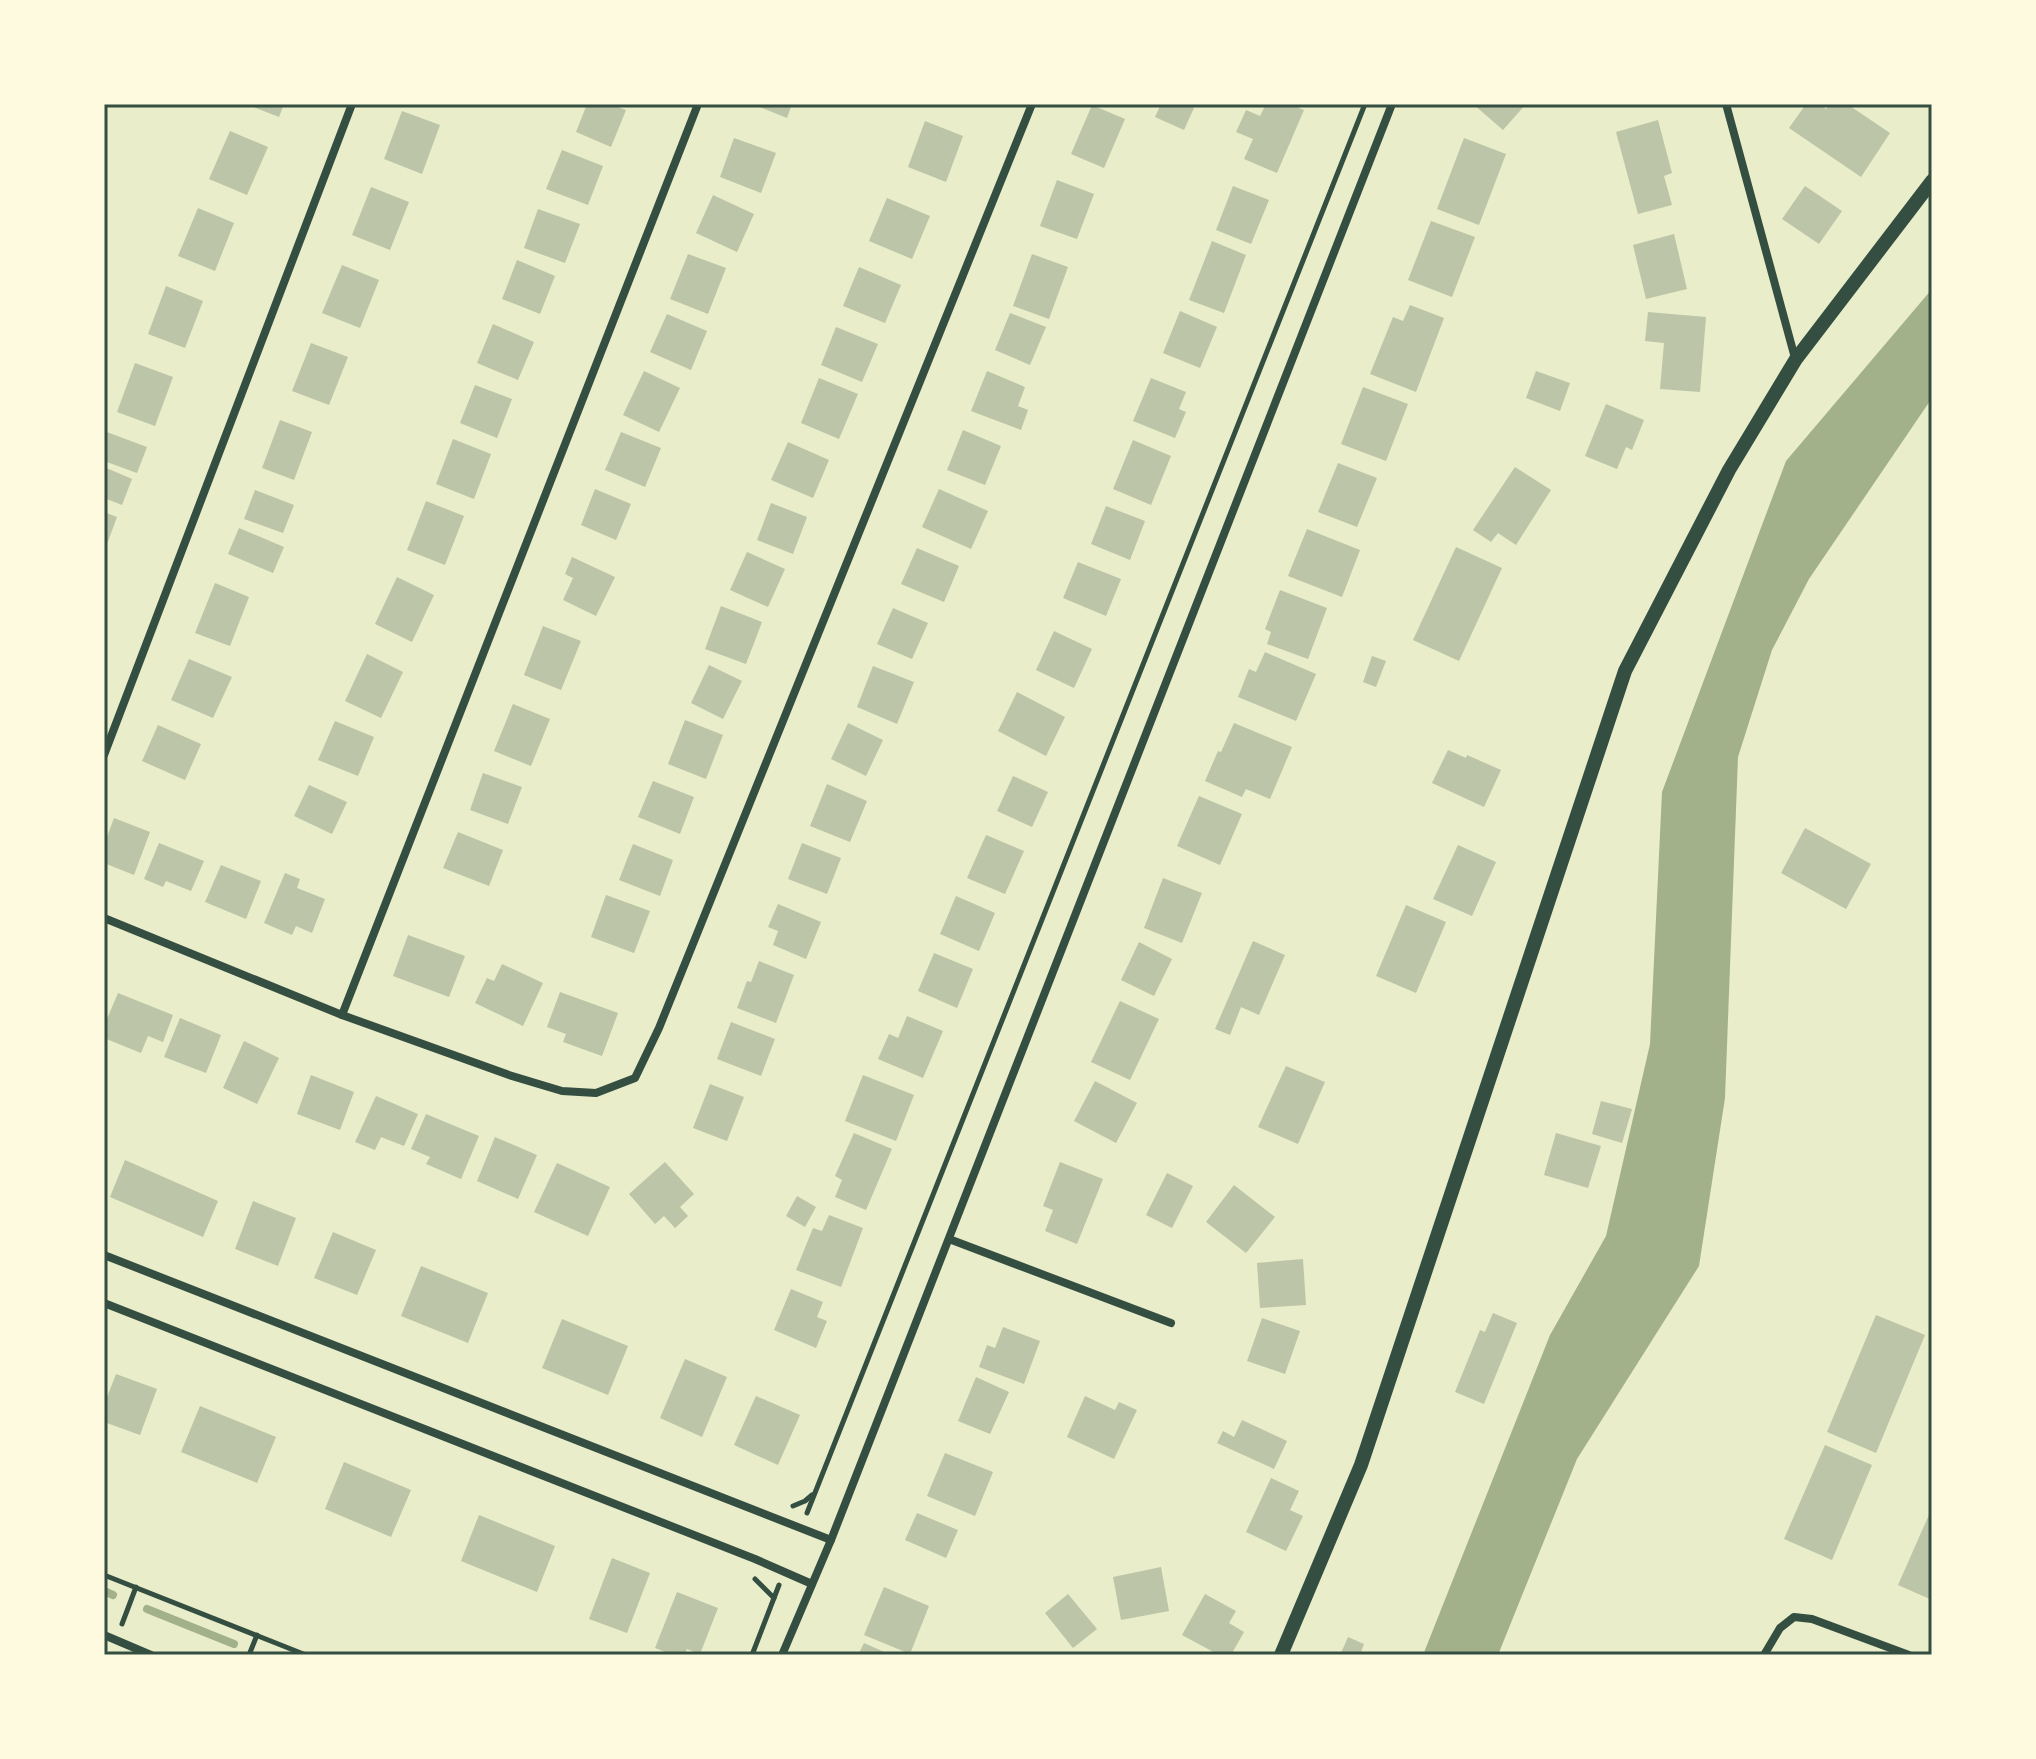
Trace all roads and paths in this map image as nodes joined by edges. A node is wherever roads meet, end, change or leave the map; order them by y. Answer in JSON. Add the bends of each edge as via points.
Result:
{"nodes":[{"id":1,"x":352,"y":104,"type":"edge"},
{"id":2,"x":698,"y":104,"type":"edge"},
{"id":3,"x":1032,"y":104,"type":"edge"},
{"id":4,"x":1365,"y":104,"type":"edge"},
{"id":5,"x":1392,"y":104,"type":"edge"},
{"id":6,"x":1726,"y":104,"type":"edge"},
{"id":7,"x":1932,"y":181,"type":"edge"},
{"id":8,"x":1796,"y":359,"type":"junction"},
{"id":9,"x":104,"y":755,"type":"edge"},
{"id":10,"x":104,"y":918,"type":"edge"},
{"id":11,"x":342,"y":1015,"type":"junction"},
{"id":12,"x":949,"y":1239,"type":"junction"},
{"id":13,"x":104,"y":1255,"type":"edge"},
{"id":14,"x":104,"y":1303,"type":"edge"},
{"id":15,"x":1171,"y":1323,"type":"dead end"},
{"id":16,"x":801,"y":1529,"type":"junction"},
{"id":17,"x":831,"y":1540,"type":"junction"},
{"id":18,"x":784,"y":1572,"type":"junction"},
{"id":19,"x":104,"y":1575,"type":"edge"},
{"id":20,"x":812,"y":1584,"type":"junction"},
{"id":21,"x":136,"y":1587,"type":"junction"},
{"id":22,"x":104,"y":1635,"type":"edge"},
{"id":23,"x":257,"y":1635,"type":"junction"},
{"id":24,"x":116,"y":1640,"type":"junction"},
{"id":25,"x":151,"y":1655,"type":"edge"},
{"id":26,"x":249,"y":1655,"type":"edge"},
{"id":27,"x":306,"y":1655,"type":"edge"},
{"id":28,"x":752,"y":1655,"type":"edge"},
{"id":29,"x":782,"y":1655,"type":"edge"},
{"id":30,"x":1281,"y":1655,"type":"edge"},
{"id":31,"x":1764,"y":1655,"type":"edge"},
{"id":32,"x":1909,"y":1655,"type":"edge"}],
"edges":[{"from":1,"to":9,"type":"street"},
{"from":2,"to":11,"type":"street"},
{"from":3,"to":11,"type":"street","via":[[635,1078],[596,1093],[562,1091]]},
{"from":4,"to":16,"type":"path"},
{"from":5,"to":12,"type":"street"},
{"from":6,"to":8,"type":"street"},
{"from":7,"to":8,"type":"street"},
{"from":8,"to":30,"type":"street","via":[[1729,470],[1625,671],[1361,1465]]},
{"from":10,"to":11,"type":"street"},
{"from":12,"to":15,"type":"street"},
{"from":12,"to":17,"type":"street"},
{"from":13,"to":16,"type":"street"},
{"from":14,"to":18,"type":"street"},
{"from":16,"to":17,"type":"street"},
{"from":17,"to":20,"type":"street"},
{"from":18,"to":20,"type":"street"},
{"from":18,"to":28,"type":"path"},
{"from":19,"to":21,"type":"path"},
{"from":20,"to":29,"type":"street"},
{"from":21,"to":23,"type":"path"},
{"from":21,"to":24,"type":"path"},
{"from":22,"to":24,"type":"street"},
{"from":23,"to":26,"type":"path"},
{"from":23,"to":27,"type":"path"},
{"from":24,"to":25,"type":"street"},
{"from":31,"to":32,"type":"street","via":[[1780,1628],[1794,1617]]}]}
